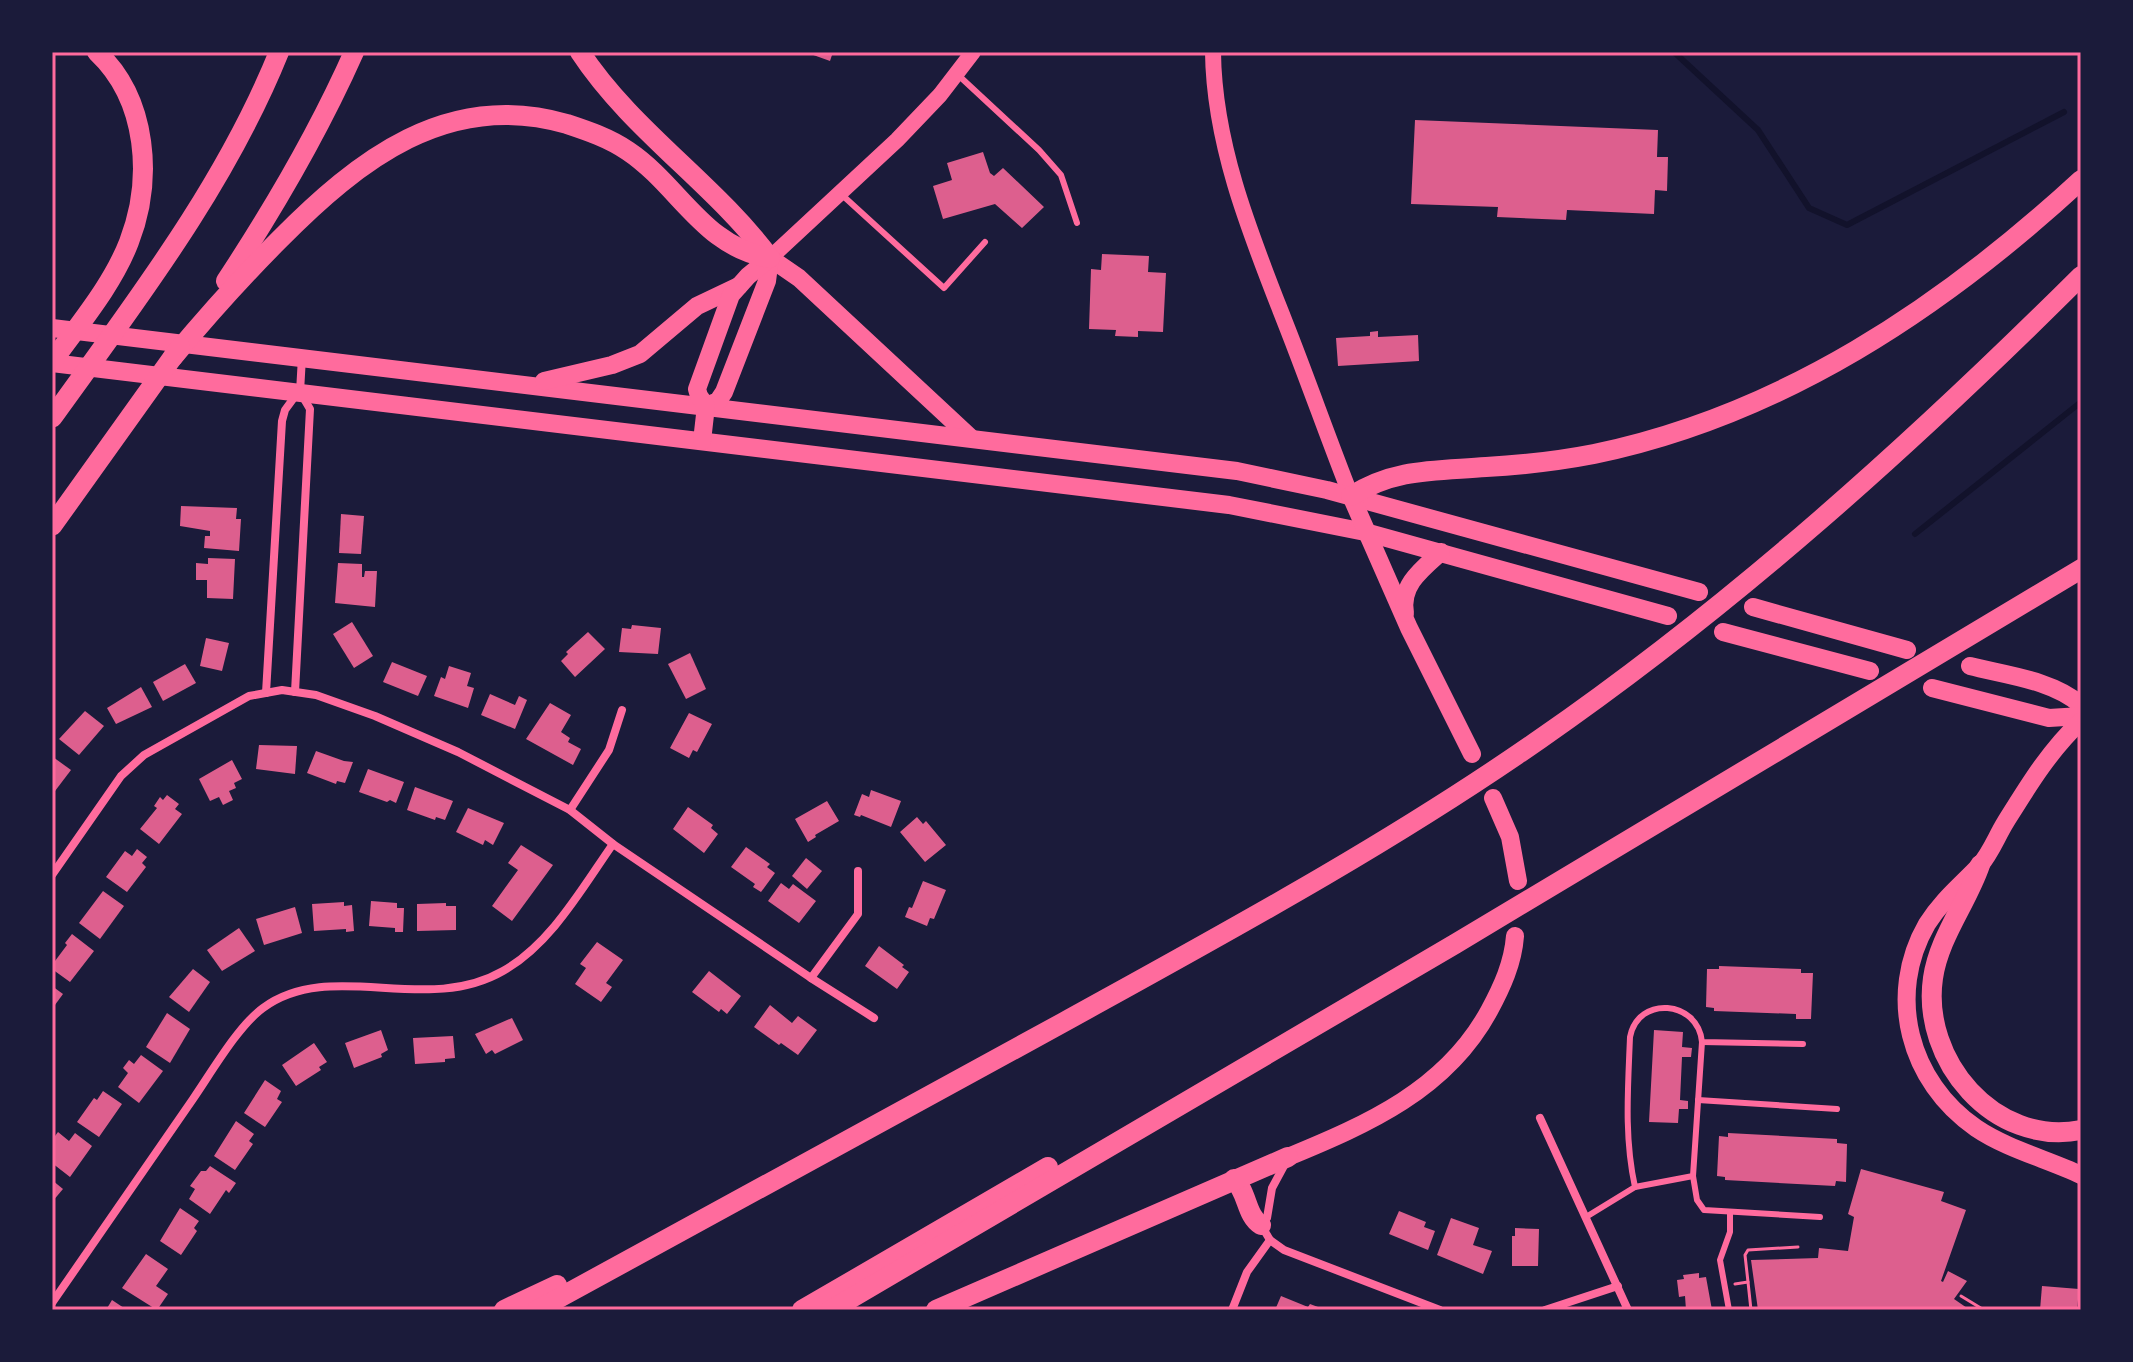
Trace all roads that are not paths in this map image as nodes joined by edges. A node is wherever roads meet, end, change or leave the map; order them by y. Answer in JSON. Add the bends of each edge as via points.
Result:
{"nodes":[{"id":1,"x":97,"y":52,"type":"edge"},
{"id":2,"x":279,"y":52,"type":"edge"},
{"id":3,"x":354,"y":52,"type":"edge"},
{"id":4,"x":580,"y":52,"type":"edge"},
{"id":5,"x":973,"y":52,"type":"edge"},
{"id":6,"x":1213,"y":52,"type":"edge"},
{"id":7,"x":957,"y":74,"type":"junction"},
{"id":8,"x":2081,"y":180,"type":"edge"},
{"id":9,"x":841,"y":194,"type":"junction"},
{"id":10,"x":1077,"y":223,"type":"dead end"},
{"id":11,"x":985,"y":242,"type":"dead end"},
{"id":12,"x":770,"y":258,"type":"junction"},
{"id":13,"x":2081,"y":276,"type":"edge"},
{"id":14,"x":739,"y":286,"type":"junction"},
{"id":15,"x":52,"y":328,"type":"edge"},
{"id":16,"x":173,"y":357,"type":"junction"},
{"id":17,"x":302,"y":357,"type":"junction"},
{"id":18,"x":52,"y":362,"type":"edge"},
{"id":19,"x":530,"y":385,"type":"junction"},
{"id":20,"x":300,"y":392,"type":"junction"},
{"id":21,"x":706,"y":406,"type":"junction"},
{"id":22,"x":52,"y":418,"type":"edge"},
{"id":23,"x":971,"y":438,"type":"junction"},
{"id":24,"x":702,"y":441,"type":"junction"},
{"id":25,"x":1351,"y":496,"type":"junction"},
{"id":26,"x":52,"y":526,"type":"edge"},
{"id":27,"x":1365,"y":532,"type":"junction"},
{"id":28,"x":1441,"y":552,"type":"junction"},
{"id":29,"x":2081,"y":569,"type":"edge"},
{"id":30,"x":1699,"y":592,"type":"dead end"},
{"id":31,"x":1753,"y":607,"type":"dead end"},
{"id":32,"x":1668,"y":616,"type":"dead end"},
{"id":33,"x":1409,"y":628,"type":"junction"},
{"id":34,"x":1723,"y":632,"type":"dead end"},
{"id":35,"x":1907,"y":650,"type":"dead end"},
{"id":36,"x":1970,"y":666,"type":"dead end"},
{"id":37,"x":1870,"y":671,"type":"dead end"},
{"id":38,"x":1932,"y":688,"type":"dead end"},
{"id":39,"x":295,"y":692,"type":"junction"},
{"id":40,"x":266,"y":693,"type":"junction"},
{"id":41,"x":2081,"y":705,"type":"edge"},
{"id":42,"x":622,"y":710,"type":"dead end"},
{"id":43,"x":2081,"y":718,"type":"edge"},
{"id":44,"x":1472,"y":754,"type":"dead end"},
{"id":45,"x":1493,"y":798,"type":"dead end"},
{"id":46,"x":570,"y":810,"type":"junction"},
{"id":47,"x":613,"y":844,"type":"junction"},
{"id":48,"x":1980,"y":865,"type":"junction"},
{"id":49,"x":858,"y":871,"type":"dead end"},
{"id":50,"x":52,"y":875,"type":"edge"},
{"id":51,"x":1518,"y":881,"type":"dead end"},
{"id":52,"x":1515,"y":936,"type":"dead end"},
{"id":53,"x":811,"y":978,"type":"junction"},
{"id":54,"x":1329,"y":1017,"type":"junction"},
{"id":55,"x":874,"y":1018,"type":"dead end"},
{"id":56,"x":1702,"y":1042,"type":"junction"},
{"id":57,"x":1803,"y":1044,"type":"dead end"},
{"id":58,"x":1698,"y":1100,"type":"junction"},
{"id":59,"x":1837,"y":1109,"type":"dead end"},
{"id":60,"x":1540,"y":1118,"type":"dead end"},
{"id":61,"x":2081,"y":1130,"type":"edge"},
{"id":62,"x":1288,"y":1157,"type":"junction"},
{"id":63,"x":2081,"y":1175,"type":"edge"},
{"id":64,"x":1693,"y":1176,"type":"junction"},
{"id":65,"x":1234,"y":1179,"type":"junction"},
{"id":66,"x":1635,"y":1187,"type":"junction"},
{"id":67,"x":1730,"y":1212,"type":"junction"},
{"id":68,"x":1586,"y":1217,"type":"junction"},
{"id":69,"x":1820,"y":1217,"type":"dead end"},
{"id":70,"x":699,"y":1221,"type":"junction"},
{"id":71,"x":1266,"y":1233,"type":"junction"},
{"id":72,"x":1618,"y":1286,"type":"junction"},
{"id":73,"x":52,"y":1303,"type":"edge"},
{"id":74,"x":504,"y":1310,"type":"edge"},
{"id":75,"x":537,"y":1310,"type":"edge"},
{"id":76,"x":802,"y":1310,"type":"edge"},
{"id":77,"x":831,"y":1310,"type":"edge"},
{"id":78,"x":936,"y":1310,"type":"edge"},
{"id":79,"x":1232,"y":1310,"type":"edge"},
{"id":80,"x":1440,"y":1310,"type":"edge"},
{"id":81,"x":1545,"y":1310,"type":"edge"},
{"id":82,"x":1628,"y":1310,"type":"edge"},
{"id":83,"x":1729,"y":1310,"type":"edge"}],
"edges":[{"from":1,"to":18,"type":"highway","via":[[120,81],[138,122],[142,185],[136,219],[116,268]]},
{"from":2,"to":22,"type":"highway","via":[[226,164]]},
{"from":3,"to":16,"type":"highway","via":[[259,232]]},
{"from":4,"to":12,"type":"highway","via":[[622,106]]},
{"from":5,"to":7,"type":"main road"},
{"from":6,"to":25,"type":"main road","via":[[1213,79],[1237,189]]},
{"from":7,"to":9,"type":"main road"},
{"from":7,"to":10,"type":"lane","via":[[1061,175]]},
{"from":8,"to":25,"type":"highway","via":[[1934,301],[1838,361],[1754,403],[1608,451],[1529,464],[1421,470]]},
{"from":9,"to":11,"type":"lane","via":[[944,288]]},
{"from":9,"to":12,"type":"main road"},
{"from":12,"to":14,"type":"highway"},
{"from":12,"to":16,"type":"highway","via":[[727,244],[649,168],[588,130],[505,114],[472,118],[410,137],[360,167],[251,268]]},
{"from":12,"to":21,"type":"highway","via":[[767,281],[724,392]]},
{"from":12,"to":23,"type":"highway","via":[[799,278]]},
{"from":13,"to":70,"type":"highway","via":[[1936,417],[1766,567],[1534,743],[1266,910]]},
{"from":14,"to":19,"type":"highway","via":[[697,306],[640,354]]},
{"from":14,"to":21,"type":"highway","via":[[726,305],[697,389]]},
{"from":15,"to":17,"type":"highway"},
{"from":16,"to":26,"type":"highway"},
{"from":17,"to":19,"type":"highway"},
{"from":17,"to":20,"type":"street"},
{"from":18,"to":20,"type":"highway"},
{"from":19,"to":21,"type":"highway"},
{"from":20,"to":24,"type":"highway"},
{"from":20,"to":39,"type":"street","via":[[310,409]]},
{"from":20,"to":40,"type":"street","via":[[282,421]]},
{"from":21,"to":23,"type":"highway"},
{"from":21,"to":24,"type":"highway"},
{"from":23,"to":25,"type":"highway","via":[[1221,468]]},
{"from":24,"to":27,"type":"highway","via":[[1164,496]]},
{"from":25,"to":27,"type":"highway"},
{"from":25,"to":30,"type":"highway"},
{"from":27,"to":28,"type":"highway"},
{"from":27,"to":33,"type":"highway"},
{"from":28,"to":32,"type":"highway"},
{"from":28,"to":33,"type":"highway","via":[[1406,593]]},
{"from":29,"to":54,"type":"highway"},
{"from":31,"to":35,"type":"highway"},
{"from":33,"to":44,"type":"highway"},
{"from":34,"to":37,"type":"highway"},
{"from":36,"to":41,"type":"highway","via":[[2053,688]]},
{"from":38,"to":43,"type":"highway","via":[[2054,719]]},
{"from":39,"to":40,"type":"street"},
{"from":39,"to":46,"type":"street","via":[[375,716]]},
{"from":40,"to":50,"type":"street","via":[[249,696],[144,755],[121,776]]},
{"from":42,"to":46,"type":"street","via":[[609,750]]},
{"from":43,"to":48,"type":"highway","via":[[2042,765]]},
{"from":45,"to":51,"type":"highway","via":[[1510,837]]},
{"from":46,"to":47,"type":"street"},
{"from":47,"to":53,"type":"street"},
{"from":47,"to":73,"type":"street","via":[[547,935],[503,972],[448,990],[317,986],[262,1009],[225,1053]]},
{"from":48,"to":61,"type":"highway","via":[[1937,959],[1931,1006],[1937,1038],[1961,1082],[1993,1111],[2038,1129]]},
{"from":48,"to":63,"type":"highway","via":[[1935,912],[1911,960],[1906,997],[1914,1049],[1930,1082],[1965,1120],[2001,1142]]},
{"from":49,"to":53,"type":"street","via":[[858,914]]},
{"from":52,"to":62,"type":"highway","via":[[1498,994],[1453,1061],[1383,1115]]},
{"from":53,"to":55,"type":"street"},
{"from":54,"to":76,"type":"highway","via":[[1012,1186]]},
{"from":54,"to":77,"type":"highway"},
{"from":56,"to":57,"type":"lane"},
{"from":56,"to":58,"type":"lane"},
{"from":56,"to":66,"type":"lane","via":[[1699,1028],[1677,1008],[1648,1011],[1632,1029],[1627,1135]]},
{"from":58,"to":59,"type":"lane"},
{"from":58,"to":64,"type":"lane"},
{"from":60,"to":68,"type":"street"},
{"from":62,"to":65,"type":"highway"},
{"from":62,"to":71,"type":"street","via":[[1272,1188]]},
{"from":64,"to":66,"type":"lane"},
{"from":64,"to":67,"type":"lane","via":[[1704,1210]]},
{"from":65,"to":71,"type":"highway","via":[[1245,1193],[1251,1217]]},
{"from":65,"to":78,"type":"highway"},
{"from":66,"to":68,"type":"lane"},
{"from":67,"to":69,"type":"lane"},
{"from":67,"to":83,"type":"lane","via":[[1730,1232],[1720,1260]]},
{"from":68,"to":72,"type":"street"},
{"from":70,"to":74,"type":"highway"},
{"from":70,"to":75,"type":"highway"},
{"from":71,"to":79,"type":"street"},
{"from":71,"to":80,"type":"street","via":[[1284,1250]]},
{"from":72,"to":81,"type":"street"},
{"from":72,"to":82,"type":"street"}]}
